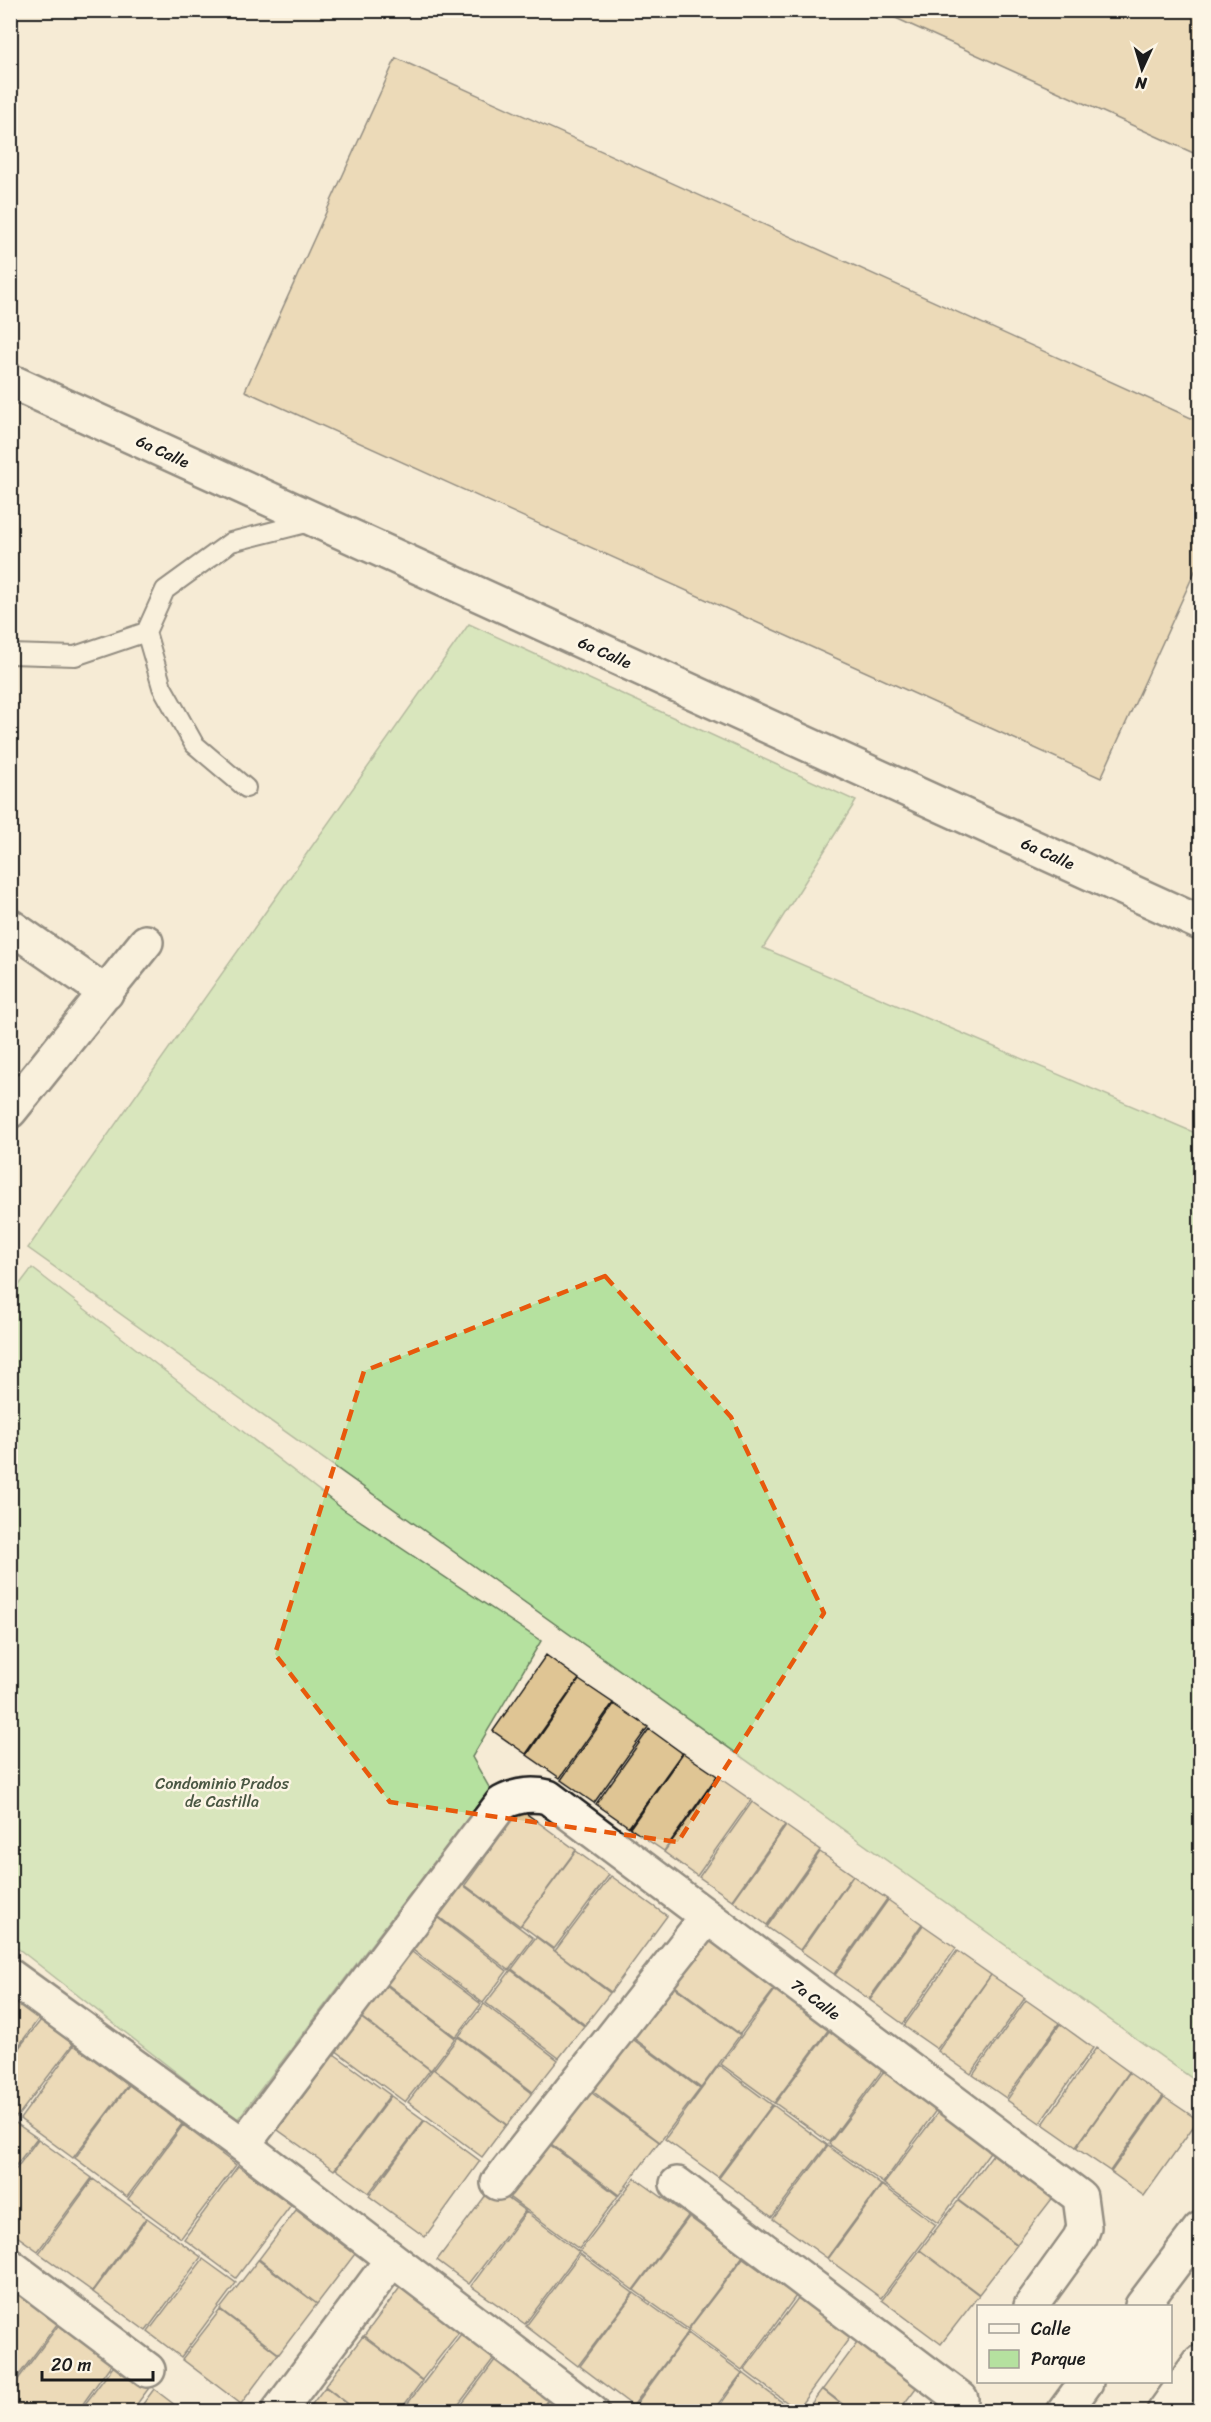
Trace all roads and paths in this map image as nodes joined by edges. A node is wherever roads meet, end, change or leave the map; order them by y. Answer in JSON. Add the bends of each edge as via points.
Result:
{"nodes":[{"id":1,"x":10,"y":381,"type":"edge"},
{"id":2,"x":316,"y":520,"type":"junction"},
{"id":3,"x":146,"y":632,"type":"junction"},
{"id":4,"x":10,"y":654,"type":"edge"},
{"id":5,"x":246,"y":788,"type":"dead end"},
{"id":6,"x":1200,"y":923,"type":"edge"},
{"id":7,"x":10,"y":926,"type":"edge"},
{"id":8,"x":146,"y":942,"type":"dead end"},
{"id":9,"x":106,"y":993,"type":"junction"},
{"id":10,"x":10,"y":1111,"type":"edge"},
{"id":11,"x":706,"y":1917,"type":"junction"},
{"id":12,"x":10,"y":1976,"type":"edge"},
{"id":13,"x":243,"y":2145,"type":"junction"},
{"id":14,"x":498,"y":2183,"type":"dead end"},
{"id":15,"x":677,"y":2184,"type":"dead end"},
{"id":16,"x":1200,"y":2229,"type":"edge"},
{"id":17,"x":391,"y":2261,"type":"junction"},
{"id":18,"x":10,"y":2266,"type":"edge"},
{"id":19,"x":1033,"y":2305,"type":"edge"},
{"id":20,"x":1143,"y":2305,"type":"edge"},
{"id":21,"x":1200,"y":2362,"type":"edge"},
{"id":22,"x":148,"y":2370,"type":"dead end"},
{"id":23,"x":1085,"y":2383,"type":"edge"},
{"id":24,"x":964,"y":2395,"type":"edge"},
{"id":25,"x":278,"y":2412,"type":"edge"},
{"id":26,"x":592,"y":2412,"type":"edge"},
{"id":27,"x":1064,"y":2412,"type":"edge"},
{"id":28,"x":1164,"y":2412,"type":"edge"}],
"edges":[{"from":1,"to":2,"type":"street","name":"6a Calle"},
{"from":2,"to":3,"type":"lane","via":[[231,542],[165,590]]},
{"from":2,"to":6,"type":"street","name":"6a Calle"},
{"from":3,"to":4,"type":"lane","via":[[75,656]]},
{"from":3,"to":5,"type":"lane","via":[[162,687],[194,744]]},
{"from":7,"to":9,"type":"street"},
{"from":8,"to":9,"type":"street"},
{"from":9,"to":10,"type":"street"},
{"from":11,"to":13,"type":"street","name":"7a Calle","via":[[548,1797],[524,1795],[502,1803]]},
{"from":11,"to":14,"type":"street"},
{"from":11,"to":19,"type":"street","name":"7a Calle","via":[[1080,2197],[1084,2227],[1074,2250]]},
{"from":12,"to":13,"type":"street"},
{"from":13,"to":17,"type":"street"},
{"from":15,"to":24,"type":"street"},
{"from":16,"to":20,"type":"street"},
{"from":17,"to":25,"type":"street"},
{"from":17,"to":26,"type":"street"},
{"from":18,"to":22,"type":"street"},
{"from":21,"to":28,"type":"street"},
{"from":23,"to":27,"type":"street"}]}
